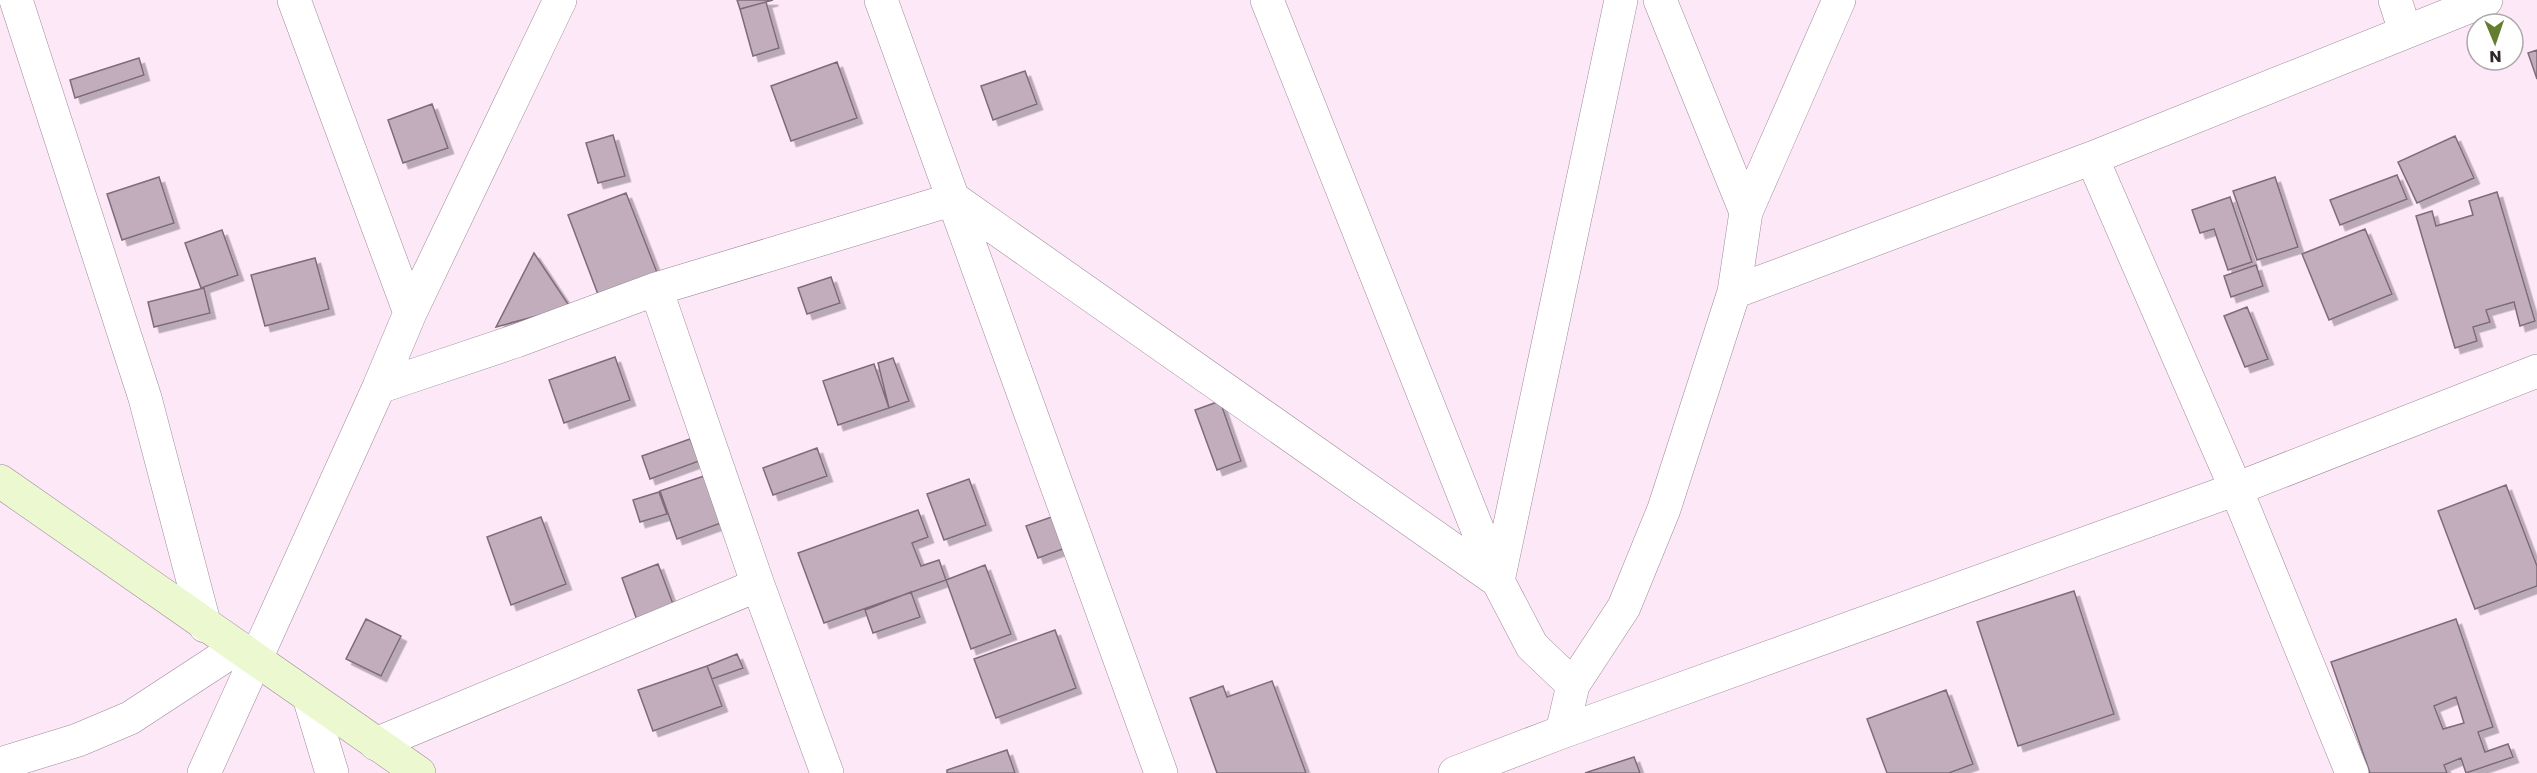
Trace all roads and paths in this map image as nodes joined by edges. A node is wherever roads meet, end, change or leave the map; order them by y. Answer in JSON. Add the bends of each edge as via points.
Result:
{"nodes":[{"id":1,"x":15,"y":0,"type":"edge"},
{"id":2,"x":294,"y":0,"type":"edge"},
{"id":3,"x":560,"y":0,"type":"edge"},
{"id":4,"x":881,"y":0,"type":"edge"},
{"id":5,"x":1267,"y":0,"type":"edge"},
{"id":6,"x":1621,"y":0,"type":"edge"},
{"id":7,"x":1660,"y":0,"type":"edge"},
{"id":8,"x":1839,"y":0,"type":"edge"},
{"id":9,"x":2395,"y":0,"type":"edge"},
{"id":10,"x":2486,"y":0,"type":"edge"},
{"id":11,"x":2405,"y":31,"type":"junction"},
{"id":12,"x":2092,"y":158,"type":"junction"},
{"id":13,"x":954,"y":199,"type":"junction"},
{"id":14,"x":1746,"y":212,"type":"junction"},
{"id":15,"x":656,"y":289,"type":"junction"},
{"id":16,"x":1734,"y":292,"type":"junction"},
{"id":17,"x":410,"y":313,"type":"junction"},
{"id":18,"x":2537,"y":371,"type":"edge"},
{"id":19,"x":379,"y":387,"type":"junction"},
{"id":20,"x":0,"y":481,"type":"edge"},
{"id":21,"x":2236,"y":489,"type":"junction"},
{"id":22,"x":1498,"y":581,"type":"junction"},
{"id":23,"x":758,"y":585,"type":"junction"},
{"id":24,"x":205,"y":626,"type":"junction"},
{"id":25,"x":246,"y":654,"type":"junction"},
{"id":26,"x":1573,"y":685,"type":"junction"},
{"id":27,"x":309,"y":697,"type":"junction"},
{"id":28,"x":1562,"y":732,"type":"junction"},
{"id":29,"x":376,"y":744,"type":"junction"},
{"id":30,"x":0,"y":764,"type":"edge"},
{"id":31,"x":204,"y":773,"type":"edge"},
{"id":32,"x":332,"y":773,"type":"edge"},
{"id":33,"x":419,"y":773,"type":"edge"},
{"id":34,"x":827,"y":773,"type":"edge"},
{"id":35,"x":1161,"y":773,"type":"edge"},
{"id":36,"x":1458,"y":773,"type":"edge"},
{"id":37,"x":2352,"y":773,"type":"edge"}],
"edges":[{"from":1,"to":24,"type":"street","via":[[145,398]]},
{"from":2,"to":17,"type":"street"},
{"from":3,"to":17,"type":"street"},
{"from":4,"to":13,"type":"street"},
{"from":5,"to":22,"type":"street"},
{"from":6,"to":22,"type":"street"},
{"from":7,"to":14,"type":"street"},
{"from":8,"to":14,"type":"street"},
{"from":9,"to":11,"type":"street"},
{"from":10,"to":11,"type":"street"},
{"from":11,"to":12,"type":"street"},
{"from":12,"to":16,"type":"street"},
{"from":12,"to":21,"type":"street"},
{"from":13,"to":15,"type":"street"},
{"from":13,"to":22,"type":"street"},
{"from":13,"to":35,"type":"street"},
{"from":14,"to":16,"type":"street"},
{"from":15,"to":19,"type":"street"},
{"from":15,"to":23,"type":"street"},
{"from":16,"to":26,"type":"street","via":[[1664,509],[1624,607]]},
{"from":17,"to":19,"type":"street"},
{"from":18,"to":21,"type":"street"},
{"from":19,"to":25,"type":"street"},
{"from":20,"to":24,"type":"main road"},
{"from":21,"to":28,"type":"street"},
{"from":21,"to":37,"type":"street"},
{"from":22,"to":26,"type":"street","via":[[1532,646]]},
{"from":23,"to":29,"type":"street"},
{"from":23,"to":34,"type":"street"},
{"from":24,"to":25,"type":"main road"},
{"from":25,"to":27,"type":"main road"},
{"from":25,"to":30,"type":"street","via":[[130,718],[78,740]]},
{"from":25,"to":31,"type":"street"},
{"from":26,"to":28,"type":"street"},
{"from":27,"to":29,"type":"main road"},
{"from":27,"to":32,"type":"street"},
{"from":28,"to":36,"type":"street"},
{"from":29,"to":33,"type":"main road"}]}
